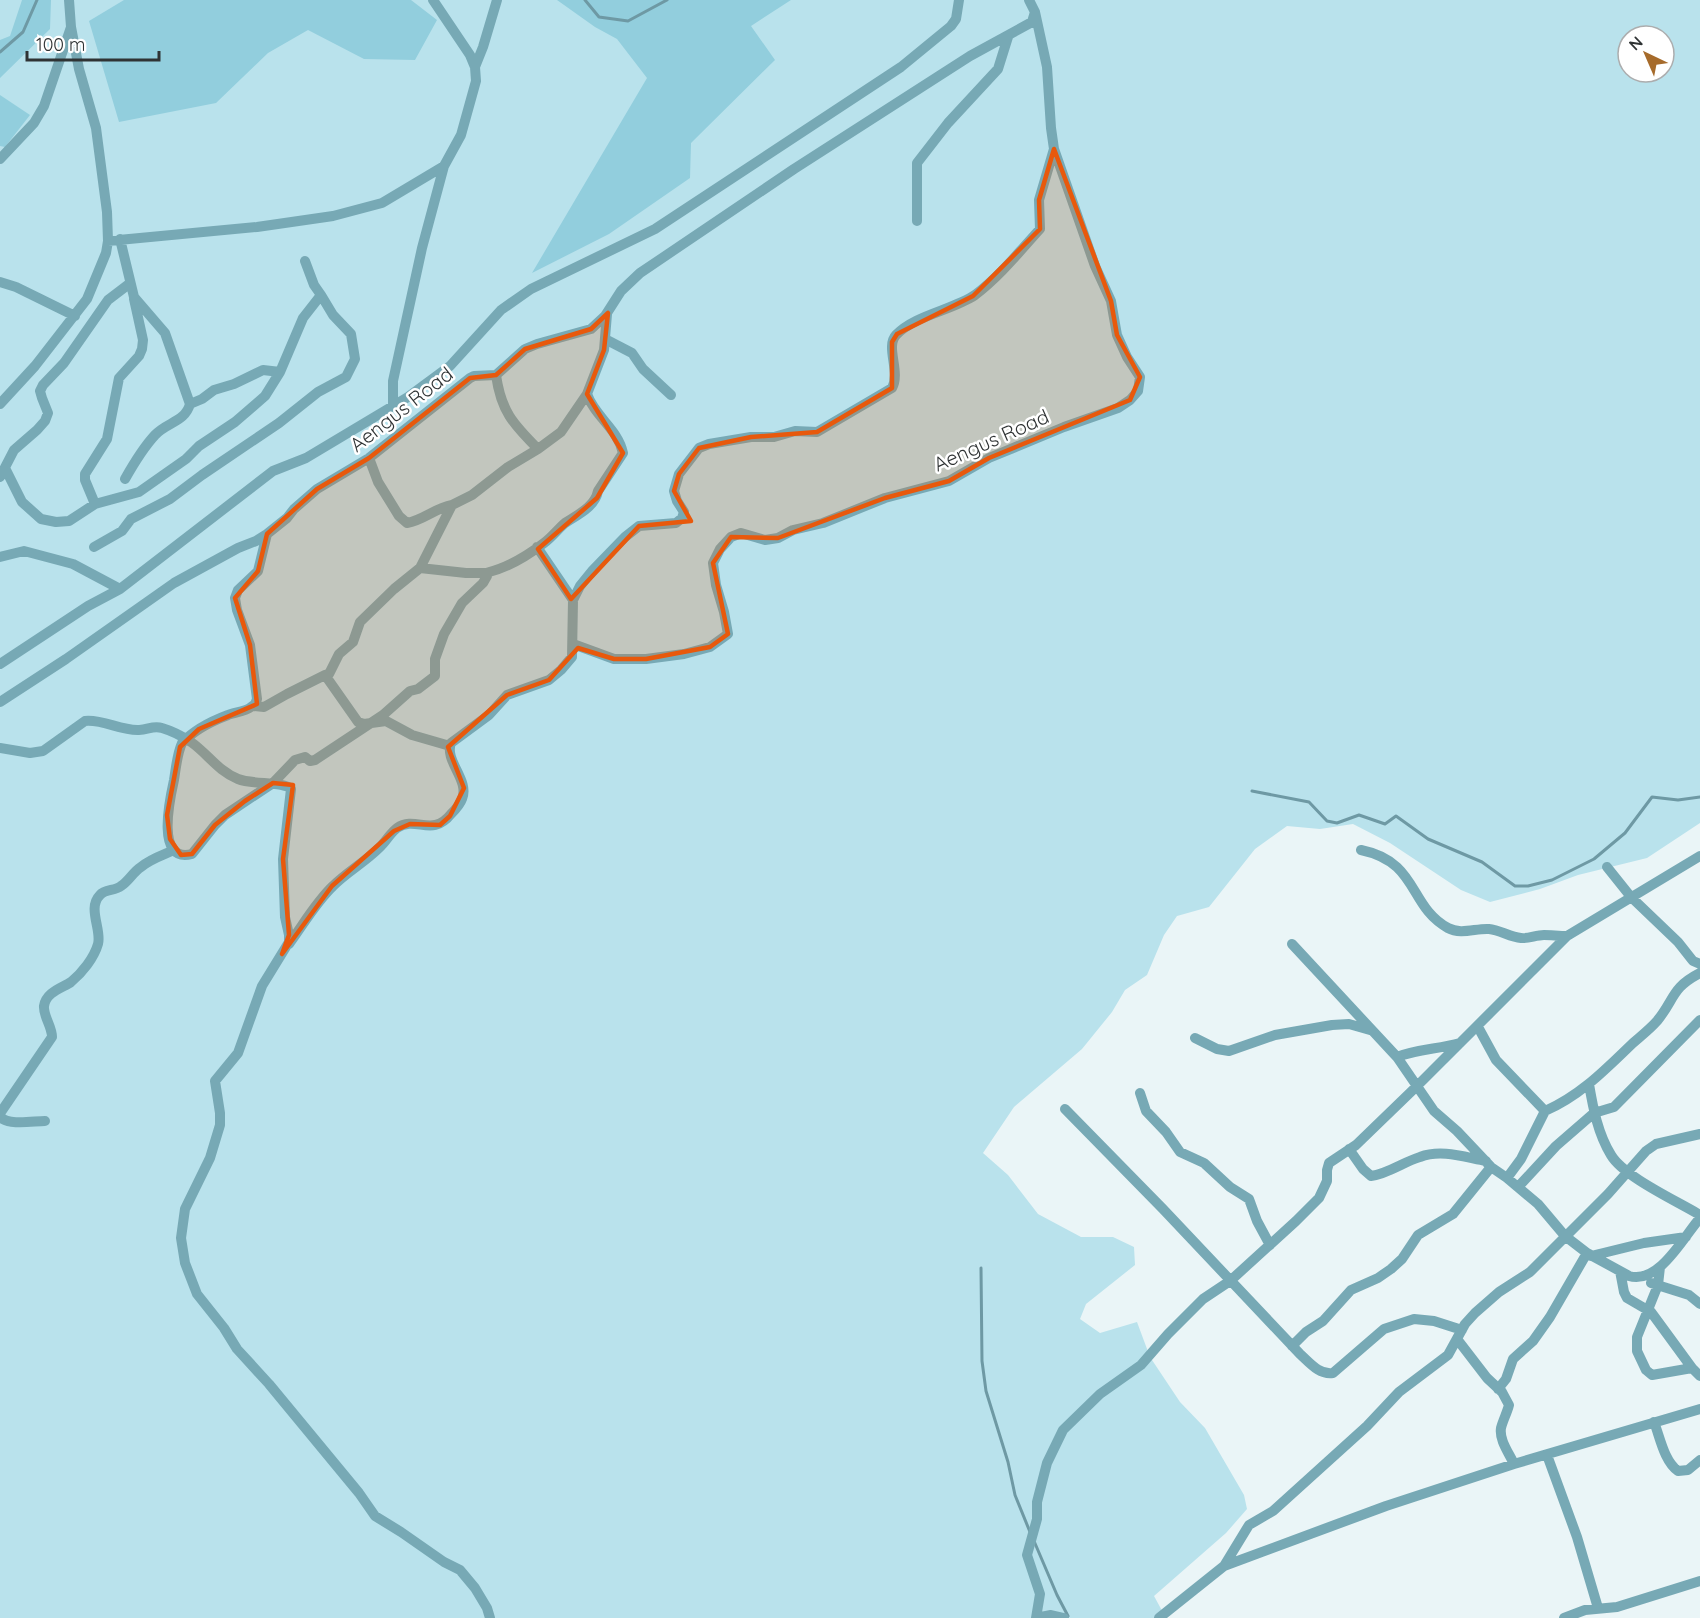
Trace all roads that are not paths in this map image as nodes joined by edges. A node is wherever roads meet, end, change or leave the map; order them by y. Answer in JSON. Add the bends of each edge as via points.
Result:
{"nodes":[{"id":1,"x":69,"y":0,"type":"edge"},
{"id":2,"x":433,"y":0,"type":"edge"},
{"id":3,"x":497,"y":0,"type":"edge"},
{"id":4,"x":959,"y":0,"type":"edge"},
{"id":5,"x":1029,"y":0,"type":"edge"},
{"id":6,"x":1035,"y":12,"type":"junction"},
{"id":7,"x":71,"y":27,"type":"junction"},
{"id":8,"x":1008,"y":37,"type":"junction"},
{"id":9,"x":475,"y":67,"type":"junction"},
{"id":10,"x":1054,"y":148,"type":"junction"},
{"id":11,"x":0,"y":159,"type":"edge"},
{"id":12,"x":444,"y":166,"type":"junction"},
{"id":13,"x":917,"y":221,"type":"dead end"},
{"id":14,"x":114,"y":240,"type":"junction"},
{"id":15,"x":305,"y":261,"type":"dead end"},
{"id":16,"x":0,"y":282,"type":"edge"},
{"id":17,"x":129,"y":284,"type":"junction"},
{"id":18,"x":321,"y":295,"type":"junction"},
{"id":19,"x":134,"y":297,"type":"junction"},
{"id":20,"x":608,"y":313,"type":"junction"},
{"id":21,"x":75,"y":316,"type":"junction"},
{"id":22,"x":605,"y":339,"type":"junction"},
{"id":23,"x":280,"y":372,"type":"junction"},
{"id":24,"x":496,"y":375,"type":"junction"},
{"id":25,"x":587,"y":394,"type":"junction"},
{"id":26,"x":671,"y":395,"type":"dead end"},
{"id":27,"x":0,"y":404,"type":"edge"},
{"id":28,"x":190,"y":404,"type":"junction"},
{"id":29,"x":393,"y":406,"type":"junction"},
{"id":30,"x":538,"y":449,"type":"junction"},
{"id":31,"x":369,"y":458,"type":"junction"},
{"id":32,"x":2,"y":473,"type":"edge"},
{"id":33,"x":125,"y":478,"type":"dead end"},
{"id":34,"x":95,"y":504,"type":"junction"},
{"id":35,"x":452,"y":505,"type":"junction"},
{"id":36,"x":267,"y":534,"type":"junction"},
{"id":37,"x":93,"y":547,"type":"dead end"},
{"id":38,"x":537,"y":547,"type":"junction"},
{"id":39,"x":0,"y":557,"type":"edge"},
{"id":40,"x":420,"y":568,"type":"junction"},
{"id":41,"x":486,"y":573,"type":"junction"},
{"id":42,"x":120,"y":589,"type":"junction"},
{"id":43,"x":573,"y":600,"type":"junction"},
{"id":44,"x":573,"y":644,"type":"junction"},
{"id":45,"x":0,"y":664,"type":"edge"},
{"id":46,"x":325,"y":675,"type":"junction"},
{"id":47,"x":0,"y":702,"type":"edge"},
{"id":48,"x":253,"y":706,"type":"junction"},
{"id":49,"x":372,"y":723,"type":"junction"},
{"id":50,"x":186,"y":739,"type":"junction"},
{"id":51,"x":450,"y":746,"type":"junction"},
{"id":52,"x":0,"y":748,"type":"edge"},
{"id":53,"x":273,"y":783,"type":"junction"},
{"id":54,"x":174,"y":850,"type":"junction"},
{"id":55,"x":1361,"y":850,"type":"dead end"},
{"id":56,"x":1700,"y":856,"type":"edge"},
{"id":57,"x":1606,"y":867,"type":"dead end"},
{"id":58,"x":1631,"y":897,"type":"junction"},
{"id":59,"x":1567,"y":936,"type":"junction"},
{"id":60,"x":1292,"y":944,"type":"dead end"},
{"id":61,"x":282,"y":954,"type":"junction"},
{"id":62,"x":1700,"y":964,"type":"edge"},
{"id":63,"x":1700,"y":974,"type":"edge"},
{"id":64,"x":1700,"y":1020,"type":"edge"},
{"id":65,"x":1478,"y":1027,"type":"junction"},
{"id":66,"x":1371,"y":1030,"type":"junction"},
{"id":67,"x":1195,"y":1038,"type":"dead end"},
{"id":68,"x":1461,"y":1043,"type":"junction"},
{"id":69,"x":1396,"y":1058,"type":"junction"},
{"id":70,"x":1589,"y":1084,"type":"junction"},
{"id":71,"x":1417,"y":1086,"type":"junction"},
{"id":72,"x":1140,"y":1094,"type":"dead end"},
{"id":73,"x":1065,"y":1109,"type":"dead end"},
{"id":74,"x":1545,"y":1111,"type":"junction"},
{"id":75,"x":1594,"y":1113,"type":"junction"},
{"id":76,"x":45,"y":1121,"type":"dead end"},
{"id":77,"x":1700,"y":1134,"type":"edge"},
{"id":78,"x":1349,"y":1149,"type":"junction"},
{"id":79,"x":1488,"y":1164,"type":"junction"},
{"id":80,"x":1627,"y":1172,"type":"junction"},
{"id":81,"x":1507,"y":1178,"type":"junction"},
{"id":82,"x":1518,"y":1187,"type":"junction"},
{"id":83,"x":1700,"y":1216,"type":"edge"},
{"id":84,"x":1565,"y":1236,"type":"junction"},
{"id":85,"x":1686,"y":1237,"type":"junction"},
{"id":86,"x":1270,"y":1245,"type":"junction"},
{"id":87,"x":1589,"y":1254,"type":"junction"},
{"id":88,"x":1660,"y":1267,"type":"junction"},
{"id":89,"x":1620,"y":1271,"type":"junction"},
{"id":90,"x":1637,"y":1278,"type":"junction"},
{"id":91,"x":1230,"y":1281,"type":"junction"},
{"id":92,"x":1658,"y":1285,"type":"junction"},
{"id":93,"x":1700,"y":1304,"type":"edge"},
{"id":94,"x":1648,"y":1310,"type":"junction"},
{"id":95,"x":1459,"y":1334,"type":"junction"},
{"id":96,"x":1293,"y":1346,"type":"junction"},
{"id":97,"x":1696,"y":1372,"type":"edge"},
{"id":98,"x":1498,"y":1389,"type":"junction"},
{"id":99,"x":1700,"y":1409,"type":"edge"},
{"id":100,"x":1654,"y":1422,"type":"junction"},
{"id":101,"x":1547,"y":1455,"type":"junction"},
{"id":102,"x":1700,"y":1460,"type":"edge"},
{"id":103,"x":1514,"y":1464,"type":"junction"},
{"id":104,"x":1224,"y":1566,"type":"junction"},
{"id":105,"x":1700,"y":1581,"type":"edge"},
{"id":106,"x":1617,"y":1606,"type":"junction"},
{"id":107,"x":1598,"y":1608,"type":"junction"},
{"id":108,"x":490,"y":1618,"type":"edge"},
{"id":109,"x":1036,"y":1618,"type":"edge"},
{"id":110,"x":1064,"y":1618,"type":"edge"},
{"id":111,"x":1159,"y":1618,"type":"edge"},
{"id":112,"x":1564,"y":1618,"type":"edge"},
{"id":113,"x":1620,"y":1618,"type":"edge"}],
"edges":[{"from":1,"to":7,"type":"street"},
{"from":2,"to":9,"type":"street"},
{"from":3,"to":9,"type":"street"},
{"from":4,"to":29,"type":"street","via":[[956,20],[951,26],[901,67],[655,229],[515,299],[450,366]]},
{"from":5,"to":6,"type":"street","name":"Aengus Road"},
{"from":6,"to":8,"type":"street","via":[[1032,22]]},
{"from":6,"to":10,"type":"street","name":"Aengus Road","via":[[1047,67]]},
{"from":7,"to":11,"type":"street","via":[[44,106],[29,129]]},
{"from":7,"to":14,"type":"street","via":[[78,69],[96,128]]},
{"from":8,"to":13,"type":"street","via":[[998,69],[917,163]]},
{"from":8,"to":20,"type":"street","via":[[961,62],[729,211],[630,281]]},
{"from":9,"to":12,"type":"street","via":[[476,81],[461,135]]},
{"from":10,"to":43,"type":"street","via":[[1040,200],[1040,229],[973,296],[897,334],[892,342],[892,388],[817,432],[795,431],[699,448],[679,474],[674,491],[684,512],[682,518],[676,523],[639,526],[593,570]]},
{"from":10,"to":44,"type":"street","name":"Aengus Road","via":[[1111,301],[1120,342],[1140,377],[1135,396],[1118,408],[989,458],[950,481],[885,498],[778,538],[765,540],[741,533],[731,537],[713,563],[728,634],[710,647],[627,660]]},
{"from":12,"to":14,"type":"street","via":[[382,203],[333,216]]},
{"from":12,"to":29,"type":"street","via":[[393,381]]},
{"from":14,"to":17,"type":"street"},
{"from":14,"to":21,"type":"street"},
{"from":15,"to":18,"type":"street"},
{"from":16,"to":21,"type":"street"},
{"from":17,"to":19,"type":"street"},
{"from":17,"to":32,"type":"street","via":[[108,300],[64,363],[43,385],[40,391],[48,411],[45,421],[14,450]]},
{"from":18,"to":23,"type":"street","via":[[303,318]]},
{"from":18,"to":37,"type":"street","via":[[351,334],[355,359],[346,377]]},
{"from":19,"to":28,"type":"street","via":[[165,333]]},
{"from":19,"to":34,"type":"street","via":[[142,349],[118,378],[107,439],[85,474]]},
{"from":20,"to":22,"type":"street"},
{"from":20,"to":24,"type":"street","via":[[591,329],[525,349]]},
{"from":21,"to":27,"type":"street"},
{"from":22,"to":25,"type":"street"},
{"from":22,"to":26,"type":"street","via":[[632,353]]},
{"from":23,"to":28,"type":"street","via":[[263,370]]},
{"from":23,"to":34,"type":"street","via":[[266,396],[167,473],[139,492]]},
{"from":24,"to":30,"type":"street","via":[[499,394],[513,423]]},
{"from":24,"to":31,"type":"street","name":"Aengus Road","via":[[470,378]]},
{"from":25,"to":30,"type":"street","via":[[561,432]]},
{"from":25,"to":38,"type":"street","via":[[598,415],[614,432],[622,455],[597,498]]},
{"from":28,"to":33,"type":"street","via":[[188,413],[157,433]]},
{"from":29,"to":42,"type":"street","via":[[306,458],[273,471]]},
{"from":30,"to":35,"type":"street"},
{"from":31,"to":35,"type":"street","via":[[378,482],[407,524]]},
{"from":31,"to":36,"type":"street","name":"Aengus Road","via":[[317,489]]},
{"from":32,"to":34,"type":"street","via":[[22,502],[41,519],[69,521]]},
{"from":35,"to":40,"type":"street"},
{"from":36,"to":47,"type":"street","name":"Aengus Road","via":[[174,584]]},
{"from":36,"to":48,"type":"street","via":[[258,571],[235,598],[250,645],[257,690]]},
{"from":38,"to":41,"type":"street","via":[[513,564]]},
{"from":38,"to":43,"type":"street"},
{"from":39,"to":42,"type":"street","via":[[24,550],[73,564]]},
{"from":40,"to":41,"type":"street"},
{"from":40,"to":46,"type":"street","via":[[360,622],[353,642],[339,654],[330,674]]},
{"from":41,"to":49,"type":"street","via":[[483,584],[462,603],[444,634],[435,659],[435,676],[399,699]]},
{"from":42,"to":45,"type":"street"},
{"from":43,"to":44,"type":"street"},
{"from":44,"to":51,"type":"street","via":[[572,657],[549,680],[507,695]]},
{"from":46,"to":48,"type":"street","via":[[264,707]]},
{"from":46,"to":49,"type":"street","via":[[355,719]]},
{"from":48,"to":50,"type":"street","via":[[215,721]]},
{"from":49,"to":51,"type":"street","via":[[386,722],[412,735]]},
{"from":49,"to":53,"type":"street","via":[[315,760],[295,760]]},
{"from":50,"to":52,"type":"street","via":[[160,727],[141,731],[93,720],[80,724],[43,751]]},
{"from":50,"to":53,"type":"street","via":[[223,772],[255,784]]},
{"from":50,"to":54,"type":"street","via":[[180,747],[167,814]]},
{"from":51,"to":61,"type":"street","via":[[464,788],[450,816],[440,825],[400,826],[332,886]]},
{"from":53,"to":54,"type":"street","via":[[225,815],[192,854],[180,855]]},
{"from":53,"to":61,"type":"street","via":[[289,787],[291,793],[283,859],[289,942]]},
{"from":54,"to":76,"type":"street","via":[[147,862],[123,885],[98,896],[99,939],[92,957],[46,1000],[44,1008],[52,1037],[0,1117],[10,1121]]},
{"from":55,"to":59,"type":"street","via":[[1392,861],[1435,918],[1450,929],[1489,929],[1523,938]]},
{"from":56,"to":58,"type":"street"},
{"from":57,"to":58,"type":"street"},
{"from":58,"to":59,"type":"street"},
{"from":58,"to":62,"type":"street"},
{"from":59,"to":65,"type":"street"},
{"from":60,"to":66,"type":"street"},
{"from":61,"to":108,"type":"street","via":[[262,986],[238,1053],[215,1081],[220,1125],[210,1158],[185,1209],[181,1238],[185,1263],[197,1294],[237,1349],[375,1516],[460,1570],[475,1588]]},
{"from":63,"to":70,"type":"street","via":[[1685,981],[1657,1021]]},
{"from":64,"to":75,"type":"street","via":[[1614,1107]]},
{"from":65,"to":68,"type":"street"},
{"from":65,"to":74,"type":"street","via":[[1496,1060]]},
{"from":66,"to":67,"type":"street","via":[[1349,1024],[1332,1025],[1267,1037],[1229,1051]]},
{"from":66,"to":69,"type":"street"},
{"from":68,"to":69,"type":"street","via":[[1412,1051]]},
{"from":68,"to":71,"type":"street"},
{"from":69,"to":71,"type":"street"},
{"from":70,"to":74,"type":"street"},
{"from":70,"to":75,"type":"street"},
{"from":71,"to":78,"type":"street"},
{"from":71,"to":79,"type":"street","via":[[1434,1111]]},
{"from":72,"to":86,"type":"street","via":[[1146,1110],[1180,1152],[1204,1163],[1249,1199]]},
{"from":73,"to":91,"type":"street"},
{"from":74,"to":81,"type":"street"},
{"from":75,"to":80,"type":"street","via":[[1612,1157]]},
{"from":75,"to":82,"type":"street"},
{"from":77,"to":80,"type":"street","via":[[1656,1144]]},
{"from":78,"to":79,"type":"street","via":[[1371,1176],[1432,1153]]},
{"from":78,"to":86,"type":"street","via":[[1329,1163],[1327,1181],[1319,1198]]},
{"from":79,"to":81,"type":"street"},
{"from":79,"to":96,"type":"street","via":[[1453,1214],[1418,1235],[1391,1269],[1351,1290]]},
{"from":80,"to":83,"type":"street"},
{"from":80,"to":84,"type":"street"},
{"from":81,"to":82,"type":"street"},
{"from":82,"to":84,"type":"street"},
{"from":83,"to":85,"type":"street"},
{"from":84,"to":87,"type":"street"},
{"from":84,"to":95,"type":"street","via":[[1530,1272],[1482,1306]]},
{"from":85,"to":87,"type":"street"},
{"from":85,"to":88,"type":"street"},
{"from":86,"to":91,"type":"street"},
{"from":87,"to":89,"type":"street"},
{"from":87,"to":98,"type":"street","via":[[1533,1341],[1514,1359]]},
{"from":88,"to":90,"type":"street"},
{"from":88,"to":92,"type":"street"},
{"from":89,"to":90,"type":"street"},
{"from":89,"to":94,"type":"street","via":[[1628,1298]]},
{"from":90,"to":92,"type":"street"},
{"from":91,"to":96,"type":"street"},
{"from":91,"to":109,"type":"street","via":[[1203,1299],[1141,1365],[1100,1394],[1063,1430],[1047,1463],[1027,1555],[1040,1594]]},
{"from":92,"to":93,"type":"street","via":[[1689,1295]]},
{"from":92,"to":94,"type":"street"},
{"from":94,"to":97,"type":"street"},
{"from":94,"to":97,"type":"street","via":[[1637,1337],[1637,1351],[1649,1374]]},
{"from":95,"to":96,"type":"street","via":[[1434,1321],[1414,1319],[1384,1329],[1334,1373],[1326,1374]]},
{"from":95,"to":98,"type":"street"},
{"from":95,"to":104,"type":"street","via":[[1448,1354],[1399,1392],[1273,1511],[1249,1525]]},
{"from":98,"to":103,"type":"street","via":[[1509,1405],[1501,1434]]},
{"from":99,"to":100,"type":"street"},
{"from":100,"to":101,"type":"street"},
{"from":100,"to":102,"type":"street","via":[[1675,1470],[1688,1470]]},
{"from":101,"to":103,"type":"street"},
{"from":101,"to":107,"type":"street"},
{"from":103,"to":104,"type":"street"},
{"from":104,"to":111,"type":"street"},
{"from":105,"to":106,"type":"street"},
{"from":106,"to":107,"type":"street"},
{"from":106,"to":113,"type":"street"},
{"from":107,"to":112,"type":"street"},
{"from":109,"to":110,"type":"street"}]}
